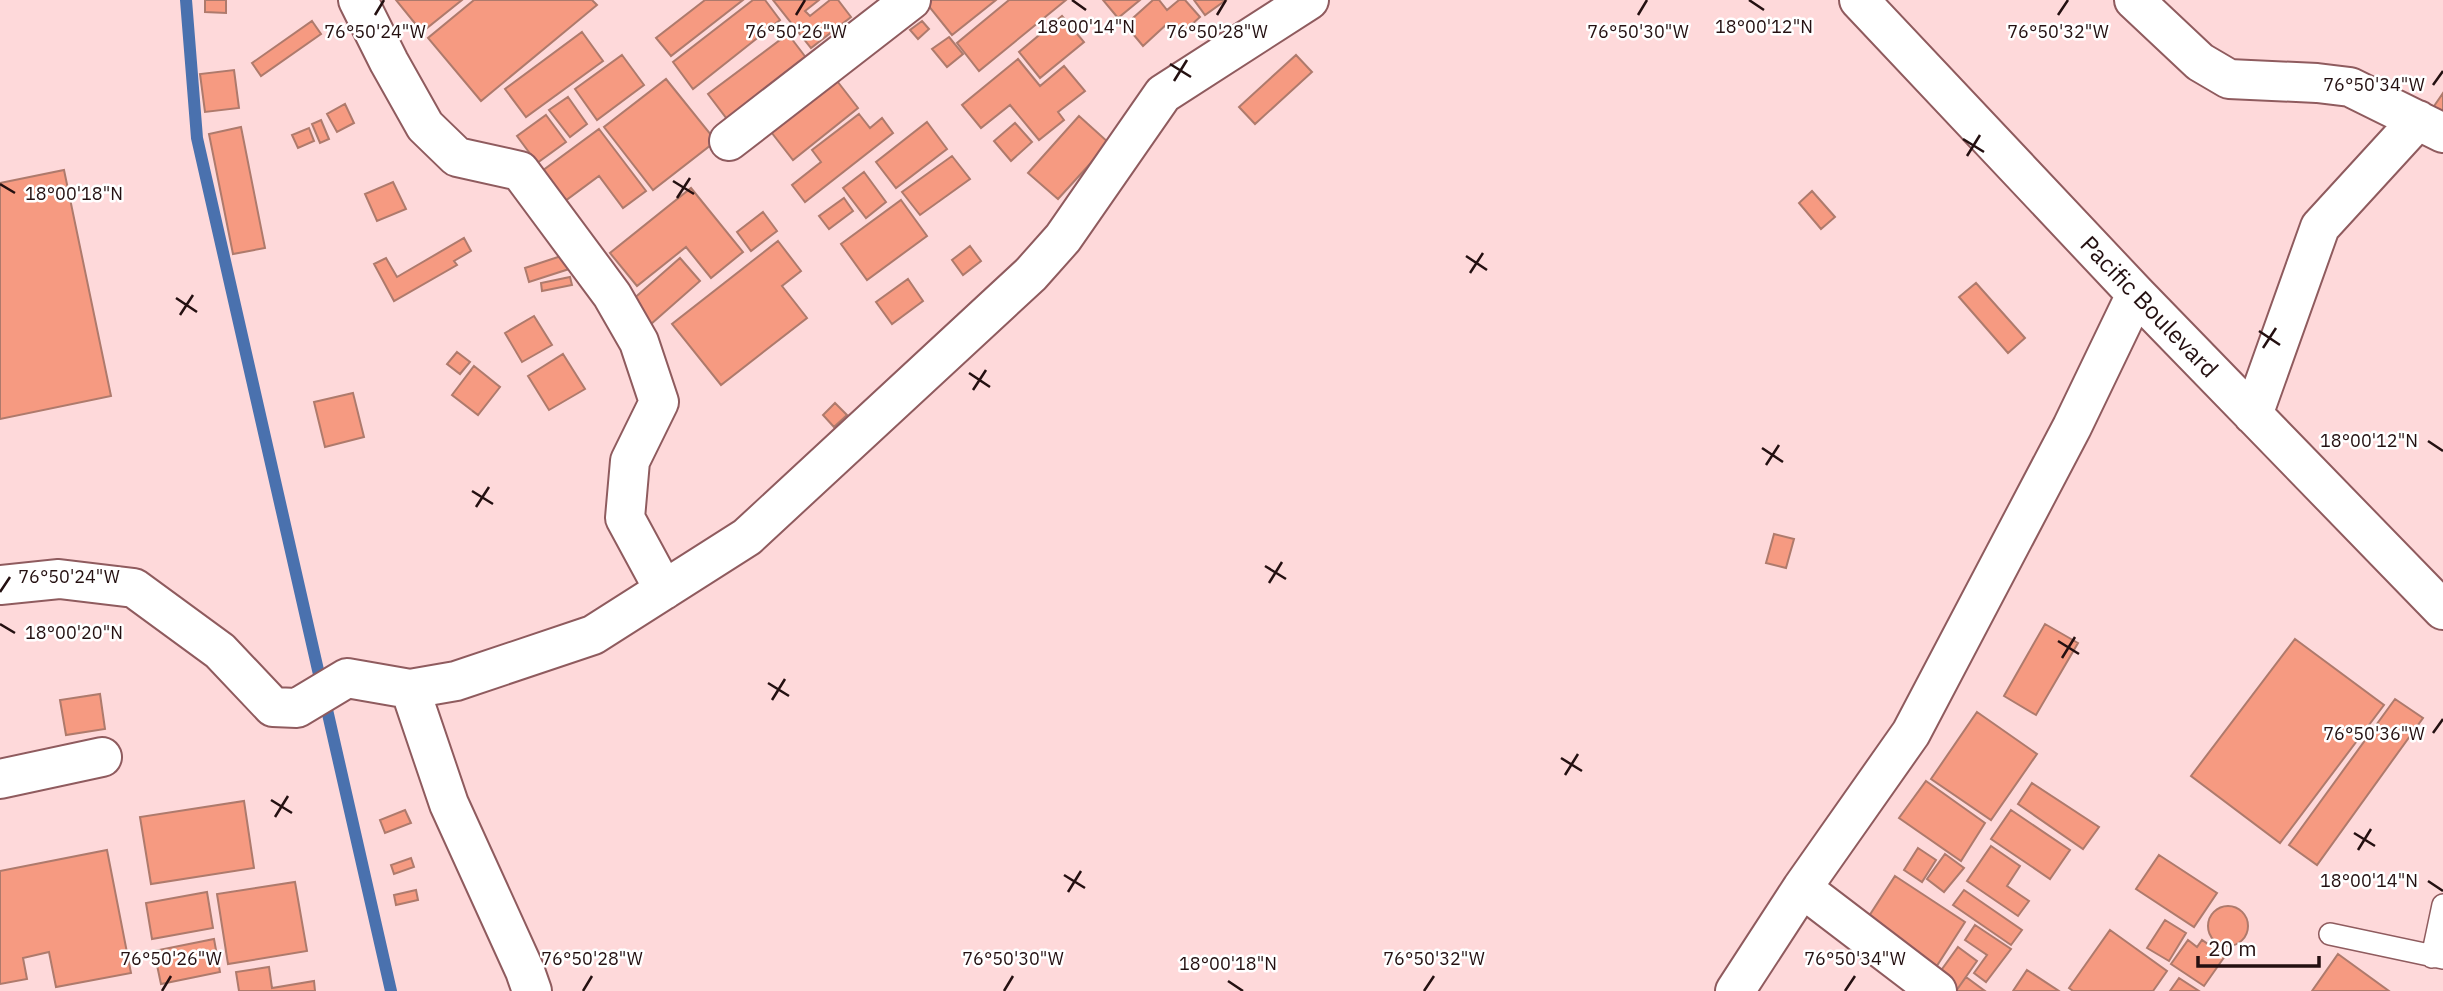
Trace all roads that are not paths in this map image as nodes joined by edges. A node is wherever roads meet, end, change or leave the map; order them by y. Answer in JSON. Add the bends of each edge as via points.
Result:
{"nodes":[{"id":1,"x":358,"y":0,"type":"edge"},
{"id":2,"x":911,"y":0,"type":"edge"},
{"id":3,"x":1308,"y":0,"type":"edge"},
{"id":4,"x":1859,"y":0,"type":"edge"},
{"id":5,"x":2134,"y":0,"type":"edge"},
{"id":6,"x":2430,"y":127,"type":"edge"},
{"id":7,"x":729,"y":141,"type":"dead end"},
{"id":8,"x":2136,"y":294,"type":"junction"},
{"id":9,"x":2253,"y":415,"type":"junction"},
{"id":10,"x":0,"y":585,"type":"edge"},
{"id":11,"x":664,"y":590,"type":"junction"},
{"id":12,"x":2443,"y":610,"type":"edge"},
{"id":13,"x":410,"y":689,"type":"junction"},
{"id":14,"x":102,"y":757,"type":"dead end"},
{"id":15,"x":0,"y":779,"type":"edge"},
{"id":16,"x":1802,"y":888,"type":"junction"},
{"id":17,"x":2443,"y":905,"type":"edge"},
{"id":18,"x":2330,"y":934,"type":"dead end"},
{"id":19,"x":2438,"y":957,"type":"edge"},
{"id":20,"x":532,"y":991,"type":"edge"},
{"id":21,"x":1735,"y":991,"type":"edge"},
{"id":22,"x":1937,"y":991,"type":"edge"}],
"edges":[{"from":1,"to":11,"type":"street","via":[[425,126],[457,157],[520,171],[612,295],[639,342],[659,402],[629,461],[625,518]]},
{"from":2,"to":7,"type":"street"},
{"from":3,"to":11,"type":"street","via":[[1163,94],[1063,238],[1031,274],[747,537]]},
{"from":4,"to":8,"type":"street","name":"Pacific Boulevard"},
{"from":5,"to":6,"type":"street","via":[[2200,62],[2228,79],[2350,88]]},
{"from":6,"to":9,"type":"street","via":[[2320,227]]},
{"from":8,"to":9,"type":"street","name":"Pacific Boulevard"},
{"from":8,"to":16,"type":"street","via":[[2072,427],[1911,733]]},
{"from":9,"to":12,"type":"street","name":"Pacific Boulevard"},
{"from":10,"to":13,"type":"street","via":[[59,579],[134,588],[220,651],[273,707],[297,708],[347,678]]},
{"from":11,"to":13,"type":"street","via":[[593,635],[456,681]]},
{"from":13,"to":20,"type":"street","via":[[449,804]]},
{"from":14,"to":15,"type":"street"},
{"from":16,"to":21,"type":"street"},
{"from":16,"to":22,"type":"street"},
{"from":17,"to":19,"type":"lane"},
{"from":18,"to":19,"type":"lane"}]}
